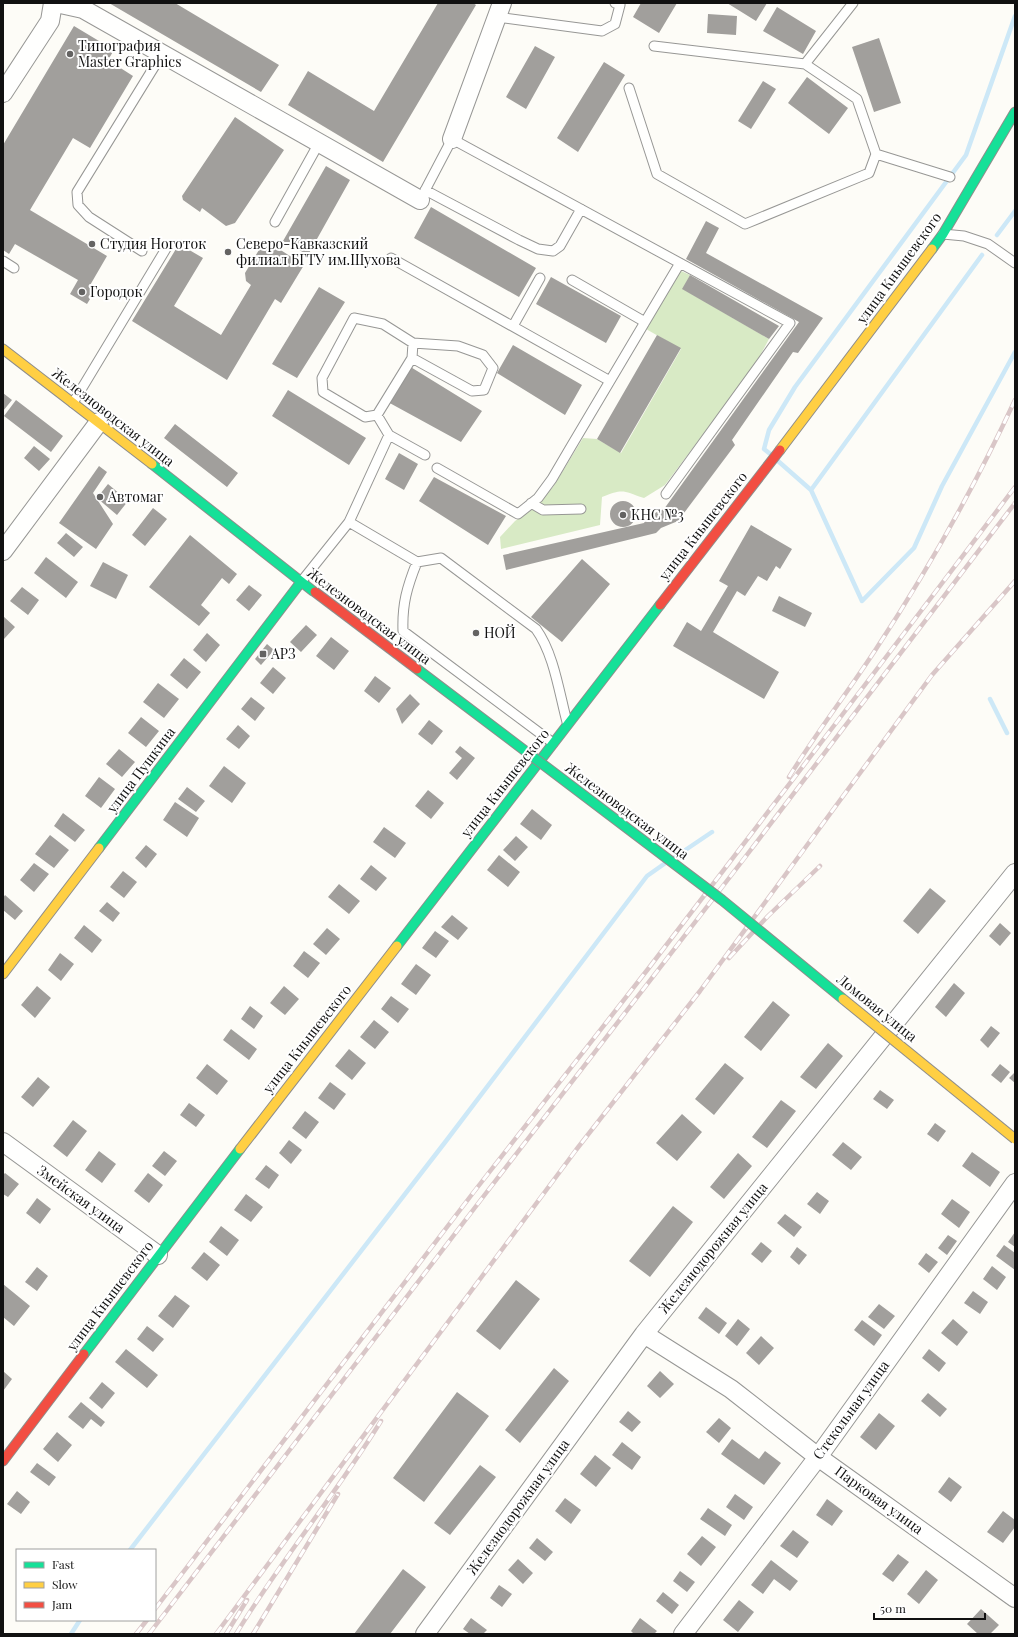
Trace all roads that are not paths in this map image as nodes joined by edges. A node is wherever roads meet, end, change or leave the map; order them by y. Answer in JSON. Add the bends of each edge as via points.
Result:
{"nodes":[{"id":1,"x":53,"y":3,"type":"edge"},
{"id":2,"x":56,"y":3,"type":"edge"},
{"id":3,"x":615,"y":3,"type":"edge"},
{"id":4,"x":853,"y":3,"type":"edge"},
{"id":5,"x":500,"y":10,"type":"edge"},
{"id":6,"x":654,"y":46,"type":"dead end"},
{"id":7,"x":162,"y":54,"type":"junction"},
{"id":8,"x":805,"y":64,"type":"junction"},
{"id":9,"x":629,"y":88,"type":"dead end"},
{"id":10,"x":3,"y":93,"type":"edge"},
{"id":11,"x":1015,"y":112,"type":"edge"},
{"id":12,"x":452,"y":139,"type":"junction"},
{"id":13,"x":318,"y":142,"type":"junction"},
{"id":14,"x":876,"y":154,"type":"junction"},
{"id":15,"x":950,"y":177,"type":"dead end"},
{"id":16,"x":422,"y":195,"type":"junction"},
{"id":17,"x":581,"y":209,"type":"junction"},
{"id":18,"x":275,"y":222,"type":"dead end"},
{"id":19,"x":943,"y":234,"type":"junction"},
{"id":20,"x":167,"y":248,"type":"dead end"},
{"id":21,"x":142,"y":251,"type":"dead end"},
{"id":22,"x":391,"y":258,"type":"dead end"},
{"id":23,"x":3,"y":261,"type":"edge"},
{"id":24,"x":680,"y":263,"type":"junction"},
{"id":25,"x":1015,"y":264,"type":"edge"},
{"id":26,"x":14,"y":268,"type":"dead end"},
{"id":27,"x":540,"y":278,"type":"dead end"},
{"id":28,"x":572,"y":280,"type":"dead end"},
{"id":29,"x":645,"y":322,"type":"junction"},
{"id":30,"x":513,"y":326,"type":"junction"},
{"id":31,"x":413,"y":344,"type":"junction"},
{"id":32,"x":3,"y":349,"type":"edge"},
{"id":33,"x":412,"y":358,"type":"junction"},
{"id":34,"x":610,"y":381,"type":"junction"},
{"id":35,"x":73,"y":403,"type":"junction"},
{"id":36,"x":377,"y":415,"type":"junction"},
{"id":37,"x":99,"y":422,"type":"junction"},
{"id":38,"x":390,"y":435,"type":"junction"},
{"id":39,"x":426,"y":455,"type":"dead end"},
{"id":40,"x":437,"y":468,"type":"dead end"},
{"id":41,"x":666,"y":494,"type":"dead end"},
{"id":42,"x":531,"y":503,"type":"junction"},
{"id":43,"x":581,"y":509,"type":"dead end"},
{"id":44,"x":349,"y":522,"type":"junction"},
{"id":45,"x":3,"y":551,"type":"edge"},
{"id":46,"x":417,"y":562,"type":"junction"},
{"id":47,"x":301,"y":582,"type":"junction"},
{"id":48,"x":568,"y":725,"type":"junction"},
{"id":49,"x":553,"y":743,"type":"junction"},
{"id":50,"x":1015,"y":873,"type":"edge"},
{"id":51,"x":722,"y":900,"type":"joint"},
{"id":52,"x":3,"y":974,"type":"edge"},
{"id":53,"x":1015,"y":1139,"type":"edge"},
{"id":54,"x":3,"y":1142,"type":"edge"},
{"id":55,"x":1015,"y":1183,"type":"edge"},
{"id":56,"x":158,"y":1255,"type":"junction"},
{"id":57,"x":644,"y":1334,"type":"junction"},
{"id":58,"x":818,"y":1457,"type":"junction"},
{"id":59,"x":3,"y":1460,"type":"edge"},
{"id":60,"x":1015,"y":1598,"type":"edge"},
{"id":61,"x":425,"y":1634,"type":"edge"},
{"id":62,"x":683,"y":1634,"type":"edge"}],
"edges":[{"from":1,"to":10,"type":"street","via":[[50,21]]},
{"from":2,"to":7,"type":"street","via":[[83,9]]},
{"from":3,"to":5,"type":"lane","via":[[620,5],[615,24],[602,31]]},
{"from":4,"to":8,"type":"lane"},
{"from":5,"to":12,"type":"street"},
{"from":6,"to":8,"type":"lane"},
{"from":7,"to":13,"type":"street"},
{"from":7,"to":21,"type":"lane","via":[[77,192],[78,205],[89,217]]},
{"from":8,"to":14,"type":"lane","via":[[857,99]]},
{"from":9,"to":14,"type":"lane","via":[[657,174],[745,224],[869,173]]},
{"from":11,"to":19,"type":"main road","name":"улица Кнышевского"},
{"from":12,"to":16,"type":"lane"},
{"from":12,"to":17,"type":"lane"},
{"from":13,"to":16,"type":"street"},
{"from":13,"to":18,"type":"lane"},
{"from":14,"to":15,"type":"lane"},
{"from":16,"to":17,"type":"lane","via":[[538,249],[552,251],[560,246]]},
{"from":17,"to":24,"type":"lane"},
{"from":19,"to":25,"type":"lane","via":[[964,236],[988,244]]},
{"from":19,"to":48,"type":"main road","name":"улица Кнышевского","via":[[844,367]]},
{"from":20,"to":35,"type":"lane"},
{"from":22,"to":30,"type":"lane"},
{"from":23,"to":26,"type":"lane"},
{"from":24,"to":29,"type":"lane"},
{"from":24,"to":41,"type":"lane","via":[[790,323]]},
{"from":27,"to":30,"type":"lane"},
{"from":28,"to":29,"type":"lane"},
{"from":29,"to":34,"type":"lane"},
{"from":30,"to":34,"type":"lane"},
{"from":31,"to":33,"type":"lane"},
{"from":31,"to":33,"type":"lane","via":[[458,346],[483,355],[493,368],[484,390],[472,390]]},
{"from":31,"to":36,"type":"lane","via":[[383,324],[354,318],[322,378],[323,392],[365,417]]},
{"from":32,"to":35,"type":"main road","name":"Железноводская улица"},
{"from":33,"to":36,"type":"lane"},
{"from":34,"to":42,"type":"lane","via":[[552,479]]},
{"from":35,"to":37,"type":"main road","name":"Железноводская улица"},
{"from":36,"to":38,"type":"lane"},
{"from":37,"to":45,"type":"street"},
{"from":37,"to":47,"type":"main road","name":"Железноводская улица"},
{"from":38,"to":39,"type":"lane"},
{"from":38,"to":44,"type":"lane"},
{"from":40,"to":42,"type":"lane","via":[[518,514]]},
{"from":42,"to":43,"type":"lane","via":[[543,510]]},
{"from":44,"to":46,"type":"lane"},
{"from":44,"to":47,"type":"lane"},
{"from":46,"to":48,"type":"lane","via":[[441,558],[536,629],[544,640],[550,657]]},
{"from":46,"to":49,"type":"lane","via":[[402,610],[403,631]]},
{"from":47,"to":51,"type":"main road","name":"Железноводская улица","bridge":true},
{"from":47,"to":52,"type":"main road","name":"улица Пушкина"},
{"from":48,"to":49,"type":"main road","name":"улица Кнышевского"},
{"from":49,"to":56,"type":"main road","name":"улица Кнышевского"},
{"from":50,"to":57,"type":"street","name":"Железнодорожная улица"},
{"from":51,"to":53,"type":"main road","name":"Ломовая улица","bridge":true},
{"from":54,"to":56,"type":"street","name":"Змейская улица"},
{"from":55,"to":58,"type":"street","name":"Стекольная улица"},
{"from":56,"to":59,"type":"main road","name":"улица Кнышевского"},
{"from":57,"to":58,"type":"street","name":"Парковая улица","via":[[731,1389]]},
{"from":57,"to":61,"type":"street","name":"Железнодорожная улица"},
{"from":58,"to":60,"type":"street","name":"Парковая улица"},
{"from":58,"to":62,"type":"street","name":"Стекольная улица"}]}
